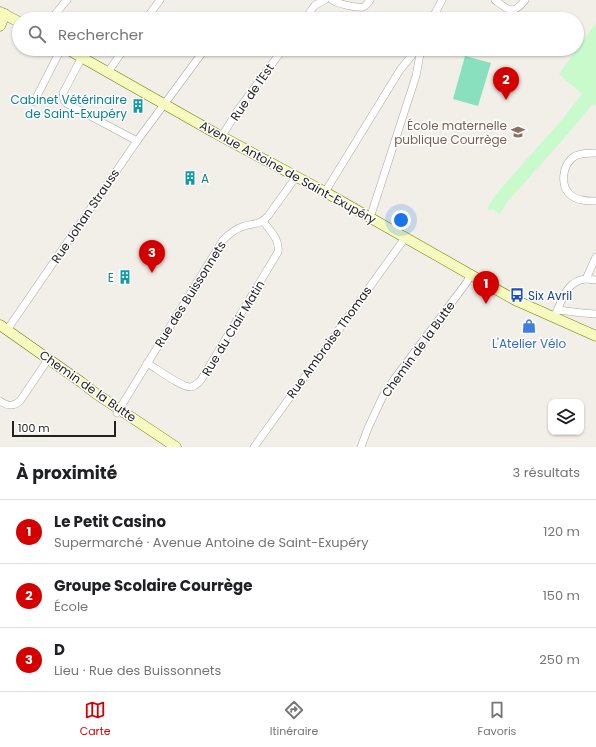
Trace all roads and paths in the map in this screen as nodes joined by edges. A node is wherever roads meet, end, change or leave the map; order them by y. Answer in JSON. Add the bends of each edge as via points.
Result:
{"nodes":[{"id":1,"x":67,"y":0,"type":"edge"},
{"id":2,"x":160,"y":0,"type":"edge"},
{"id":3,"x":325,"y":0,"type":"edge"},
{"id":4,"x":332,"y":0,"type":"edge"},
{"id":5,"x":370,"y":0,"type":"edge"},
{"id":6,"x":442,"y":0,"type":"edge"},
{"id":7,"x":495,"y":0,"type":"edge"},
{"id":8,"x":525,"y":0,"type":"edge"},
{"id":9,"x":56,"y":12,"type":"edge"},
{"id":10,"x":151,"y":12,"type":"edge"},
{"id":11,"x":310,"y":12,"type":"edge"},
{"id":12,"x":436,"y":12,"type":"edge"},
{"id":13,"x":2,"y":13,"type":"edge"},
{"id":14,"x":12,"y":18,"type":"edge"},
{"id":15,"x":0,"y":26,"type":"edge"},
{"id":16,"x":57,"y":56,"type":"edge"},
{"id":17,"x":119,"y":56,"type":"edge"},
{"id":18,"x":200,"y":56,"type":"edge"},
{"id":19,"x":277,"y":56,"type":"edge"},
{"id":20,"x":411,"y":56,"type":"edge"},
{"id":21,"x":419,"y":56,"type":"edge"},
{"id":22,"x":82,"y":57,"type":"joint"},
{"id":23,"x":108,"y":72,"type":"junction"},
{"id":24,"x":34,"y":102,"type":"dead end"},
{"id":25,"x":164,"y":104,"type":"junction"},
{"id":26,"x":222,"y":136,"type":"junction"},
{"id":27,"x":137,"y":141,"type":"junction"},
{"id":28,"x":596,"y":153,"type":"edge"},
{"id":29,"x":296,"y":177,"type":"junction"},
{"id":30,"x":324,"y":192,"type":"junction"},
{"id":31,"x":596,"y":201,"type":"edge"},
{"id":32,"x":370,"y":218,"type":"junction"},
{"id":33,"x":263,"y":221,"type":"junction"},
{"id":34,"x":405,"y":238,"type":"junction"},
{"id":35,"x":596,"y":257,"type":"edge"},
{"id":36,"x":470,"y":275,"type":"junction"},
{"id":37,"x":586,"y":279,"type":"junction"},
{"id":38,"x":596,"y":280,"type":"edge"},
{"id":39,"x":556,"y":314,"type":"junction"},
{"id":40,"x":596,"y":314,"type":"edge"},
{"id":41,"x":4,"y":328,"type":"edge"},
{"id":42,"x":596,"y":336,"type":"edge"},
{"id":43,"x":49,"y":359,"type":"junction"},
{"id":44,"x":147,"y":363,"type":"junction"},
{"id":45,"x":0,"y":401,"type":"edge"},
{"id":46,"x":118,"y":411,"type":"junction"},
{"id":47,"x":176,"y":447,"type":"edge"},
{"id":48,"x":254,"y":447,"type":"edge"},
{"id":49,"x":361,"y":447,"type":"edge"}],
"edges":[{"from":1,"to":9,"type":"street"},
{"from":2,"to":10,"type":"street"},
{"from":3,"to":11,"type":"street","via":[[315,5]]},
{"from":4,"to":5,"type":"street","via":[[339,4],[362,7]]},
{"from":6,"to":12,"type":"street"},
{"from":7,"to":8,"type":"street","via":[[510,10],[519,8]]},
{"from":13,"to":14,"type":"main road"},
{"from":13,"to":15,"type":"main road"},
{"from":16,"to":24,"type":"street"},
{"from":17,"to":23,"type":"street"},
{"from":18,"to":25,"type":"street","name":"Rue Johan Strauss"},
{"from":19,"to":26,"type":"street","name":"Rue de l'Est"},
{"from":20,"to":30,"type":"street"},
{"from":21,"to":32,"type":"street","via":[[416,76]]},
{"from":22,"to":23,"type":"main road","name":"Avenue Antoine de Saint-Exupéry"},
{"from":22,"to":27,"type":"street","via":[[63,93],[64,101]]},
{"from":23,"to":25,"type":"main road","name":"Avenue Antoine de Saint-Exupéry"},
{"from":25,"to":26,"type":"main road","name":"Avenue Antoine de Saint-Exupéry"},
{"from":25,"to":27,"type":"street","name":"Rue Johan Strauss"},
{"from":26,"to":29,"type":"main road","name":"Avenue Antoine de Saint-Exupéry"},
{"from":27,"to":41,"type":"street","name":"Rue Johan Strauss"},
{"from":28,"to":31,"type":"street","via":[[579,154],[571,159],[565,167],[563,179],[571,196],[580,200]]},
{"from":29,"to":30,"type":"main road","name":"Avenue Antoine de Saint-Exupéry"},
{"from":29,"to":33,"type":"street"},
{"from":30,"to":32,"type":"main road","name":"Avenue Antoine de Saint-Exupéry"},
{"from":32,"to":34,"type":"main road","name":"Avenue Antoine de Saint-Exupéry"},
{"from":33,"to":44,"type":"street","name":"Rue des Buissonnets","via":[[235,230],[223,240]]},
{"from":33,"to":44,"type":"street","name":"Rue du Clair Matin","via":[[277,240],[278,252],[201,380],[194,386],[186,386]]},
{"from":34,"to":36,"type":"main road","name":"Avenue Antoine de Saint-Exupéry"},
{"from":34,"to":48,"type":"street","name":"Rue Ambroise Thomas"},
{"from":35,"to":37,"type":"street"},
{"from":36,"to":39,"type":"main road","name":"Avenue Antoine de Saint-Exupéry","via":[[515,300]]},
{"from":36,"to":49,"type":"street","name":"Chemin de la Butte","via":[[383,396]]},
{"from":37,"to":38,"type":"street"},
{"from":37,"to":39,"type":"street","via":[[572,284]]},
{"from":39,"to":40,"type":"street"},
{"from":39,"to":42,"type":"main road","name":"Avenue Antoine de Saint-Exupéry"},
{"from":41,"to":43,"type":"main road","name":"Chemin de la Butte"},
{"from":43,"to":45,"type":"street","via":[[20,401],[11,406]]},
{"from":43,"to":46,"type":"main road","name":"Chemin de la Butte"},
{"from":44,"to":46,"type":"street","name":"Rue des Buissonnets"},
{"from":46,"to":47,"type":"main road","name":"Chemin de la Butte"}]}
